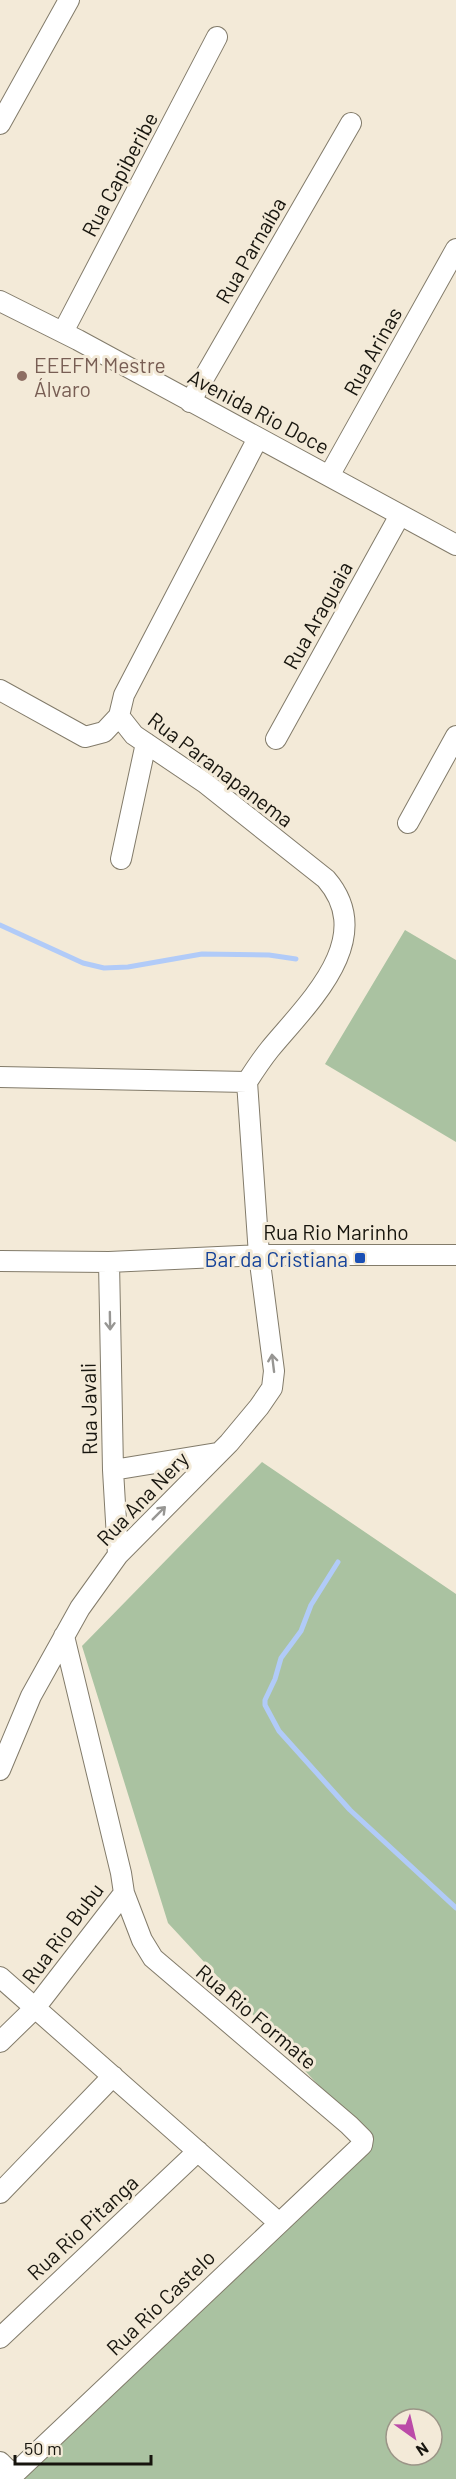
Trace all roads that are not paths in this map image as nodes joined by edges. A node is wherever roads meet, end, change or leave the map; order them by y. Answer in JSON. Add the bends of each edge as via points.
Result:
{"nodes":[{"id":1,"x":69,"y":0,"type":"edge"},
{"id":2,"x":217,"y":37,"type":"dead end"},
{"id":3,"x":351,"y":123,"type":"dead end"},
{"id":4,"x":0,"y":124,"type":"edge"},
{"id":5,"x":456,"y":249,"type":"edge"},
{"id":6,"x":2,"y":300,"type":"edge"},
{"id":7,"x":63,"y":332,"type":"junction"},
{"id":8,"x":190,"y":402,"type":"junction"},
{"id":9,"x":258,"y":438,"type":"junction"},
{"id":10,"x":329,"y":476,"type":"junction"},
{"id":11,"x":400,"y":515,"type":"junction"},
{"id":12,"x":456,"y":545,"type":"edge"},
{"id":13,"x":0,"y":690,"type":"edge"},
{"id":14,"x":119,"y":717,"type":"junction"},
{"id":15,"x":456,"y":736,"type":"edge"},
{"id":16,"x":276,"y":739,"type":"dead end"},
{"id":17,"x":146,"y":743,"type":"junction"},
{"id":18,"x":408,"y":823,"type":"dead end"},
{"id":19,"x":121,"y":859,"type":"dead end"},
{"id":20,"x":0,"y":1077,"type":"edge"},
{"id":21,"x":247,"y":1082,"type":"junction"},
{"id":22,"x":259,"y":1255,"type":"junction"},
{"id":23,"x":456,"y":1255,"type":"edge"},
{"id":24,"x":0,"y":1261,"type":"edge"},
{"id":25,"x":109,"y":1262,"type":"junction"},
{"id":26,"x":217,"y":1453,"type":"junction"},
{"id":27,"x":113,"y":1470,"type":"junction"},
{"id":28,"x":118,"y":1555,"type":"junction"},
{"id":29,"x":64,"y":1636,"type":"junction"},
{"id":30,"x":0,"y":1770,"type":"edge"},
{"id":31,"x":124,"y":1893,"type":"junction"},
{"id":32,"x":0,"y":1977,"type":"edge"},
{"id":33,"x":35,"y":2008,"type":"junction"},
{"id":34,"x":0,"y":2042,"type":"edge"},
{"id":35,"x":113,"y":2076,"type":"junction"},
{"id":36,"x":198,"y":2151,"type":"junction"},
{"id":37,"x":346,"y":2160,"type":"joint"},
{"id":38,"x":0,"y":2193,"type":"edge"},
{"id":39,"x":278,"y":2222,"type":"junction"},
{"id":40,"x":0,"y":2338,"type":"edge"},
{"id":41,"x":7,"y":2472,"type":"edge"}],
"edges":[{"from":1,"to":4,"type":"street"},
{"from":2,"to":7,"type":"street","name":"Rua Capiberibe"},
{"from":3,"to":8,"type":"street","name":"Rua Parnaíba"},
{"from":5,"to":10,"type":"street","name":"Rua Arinas"},
{"from":6,"to":7,"type":"street","name":"Avenida Rio Doce"},
{"from":7,"to":8,"type":"street","name":"Avenida Rio Doce"},
{"from":8,"to":9,"type":"street","name":"Avenida Rio Doce"},
{"from":9,"to":10,"type":"street","name":"Avenida Rio Doce"},
{"from":9,"to":14,"type":"street","name":"Rua Paranapanema","via":[[124,695]]},
{"from":10,"to":11,"type":"street","name":"Avenida Rio Doce"},
{"from":11,"to":12,"type":"street","name":"Avenida Rio Doce"},
{"from":11,"to":16,"type":"street","name":"Rua Araguaia"},
{"from":13,"to":14,"type":"street","via":[[85,737],[104,732]]},
{"from":14,"to":17,"type":"street","name":"Rua Paranapanema","via":[[128,730]]},
{"from":15,"to":18,"type":"street"},
{"from":17,"to":19,"type":"street"},
{"from":17,"to":21,"type":"street","name":"Rua Paranapanema","via":[[205,783],[326,879],[340,900],[344,935],[339,957],[316,995]]},
{"from":20,"to":21,"type":"street"},
{"from":21,"to":22,"type":"street","name":"Rua Ana Nery"},
{"from":22,"to":23,"type":"street","name":"Rua Rio Marinho"},
{"from":22,"to":25,"type":"street","name":"Rua Rio Marinho"},
{"from":26,"to":22,"type":"street","name":"Rua Ana Nery","one_way":true,"via":[[264,1401],[274,1379]]},
{"from":24,"to":25,"type":"street","name":"Rua Rio Marinho"},
{"from":25,"to":27,"type":"street","name":"Rua Javali","one_way":true},
{"from":26,"to":27,"type":"street"},
{"from":28,"to":26,"type":"street","name":"Rua Ana Nery","one_way":true},
{"from":27,"to":28,"type":"street","name":"Rua Javali"},
{"from":28,"to":29,"type":"street","name":"Rua Ana Nery"},
{"from":29,"to":30,"type":"street","name":"Rua Ana Nery","via":[[31,1696]]},
{"from":29,"to":31,"type":"street","name":"Rua Rio Bubu"},
{"from":31,"to":33,"type":"street","name":"Rua Rio Bubu"},
{"from":31,"to":37,"type":"street","name":"Rua Rio Formate","via":[[153,1958],[363,2139]]},
{"from":32,"to":33,"type":"street"},
{"from":33,"to":34,"type":"street","name":"Rua Rio Bubu"},
{"from":33,"to":35,"type":"street"},
{"from":35,"to":36,"type":"street"},
{"from":35,"to":38,"type":"street"},
{"from":36,"to":39,"type":"street"},
{"from":36,"to":40,"type":"street","name":"Rua Rio Pitanga"},
{"from":37,"to":39,"type":"street","name":"Rua Rio Castelo"},
{"from":39,"to":41,"type":"street","name":"Rua Rio Castelo"}]}
